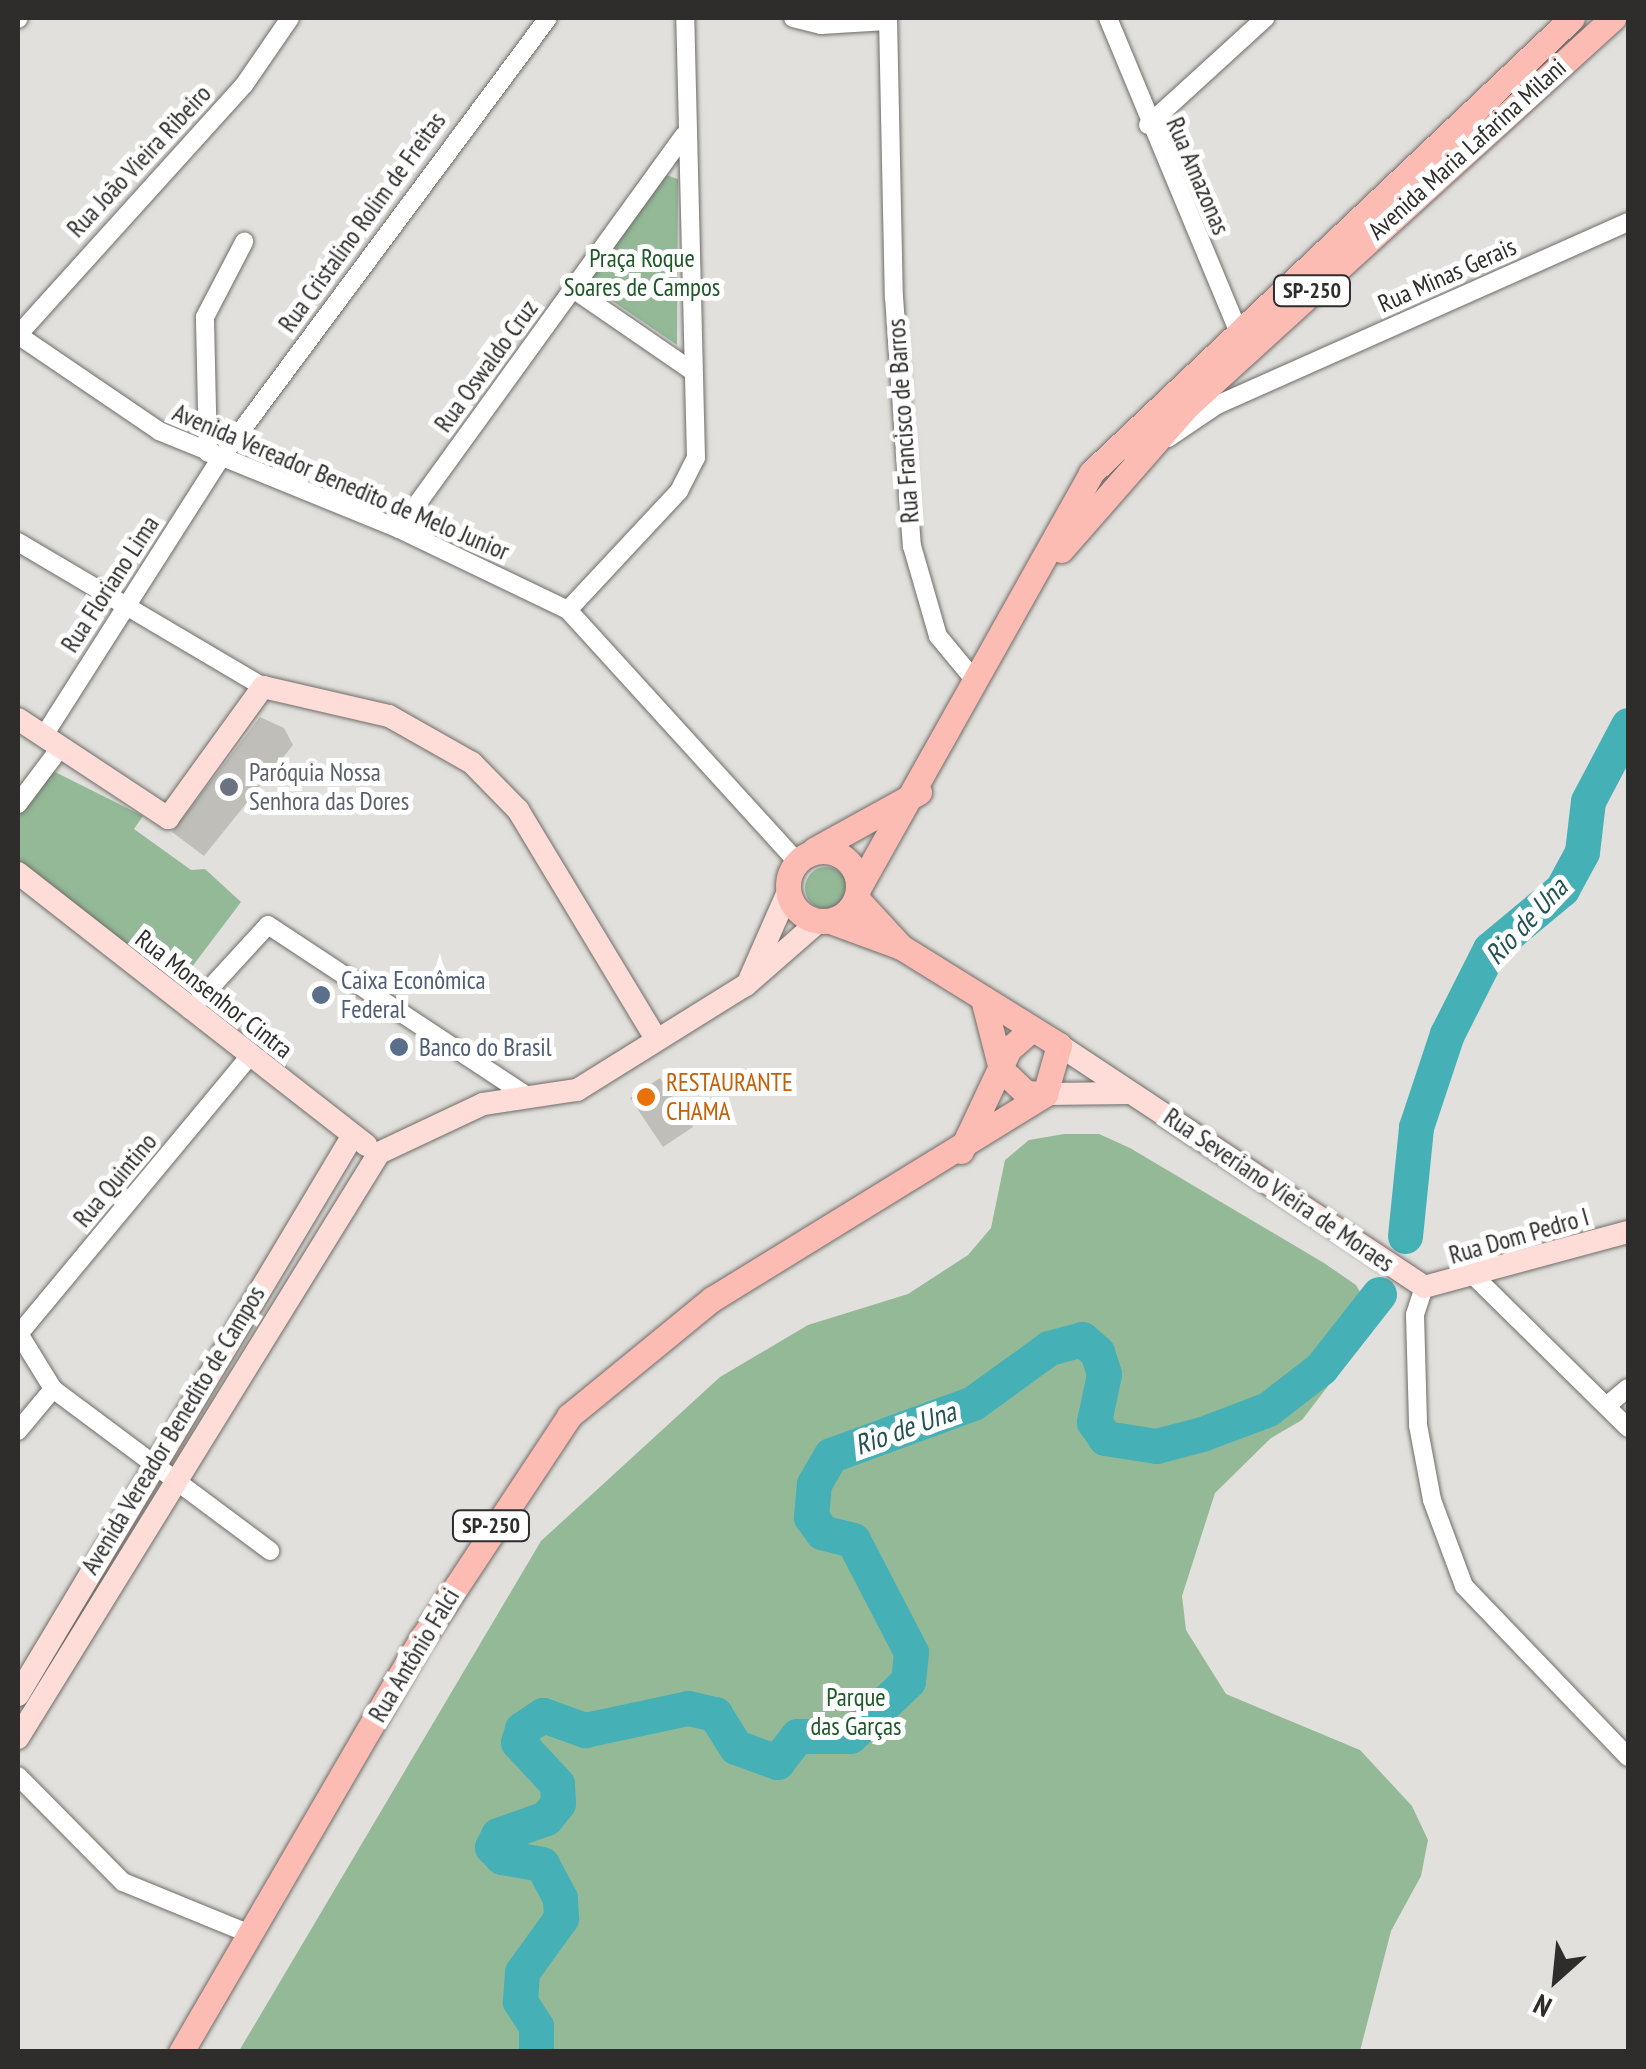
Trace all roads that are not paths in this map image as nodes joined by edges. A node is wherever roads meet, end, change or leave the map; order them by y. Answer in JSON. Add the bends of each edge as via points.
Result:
{"nodes":[{"id":1,"x":290,"y":18,"type":"edge"},
{"id":2,"x":548,"y":18,"type":"edge"},
{"id":3,"x":685,"y":18,"type":"edge"},
{"id":4,"x":793,"y":18,"type":"edge"},
{"id":5,"x":1108,"y":18,"type":"edge"},
{"id":6,"x":1265,"y":18,"type":"edge"},
{"id":7,"x":1572,"y":18,"type":"edge"},
{"id":8,"x":1613,"y":18,"type":"edge"},
{"id":9,"x":887,"y":19,"type":"edge"},
{"id":10,"x":1541,"y":44,"type":"junction"},
{"id":11,"x":1559,"y":66,"type":"junction"},
{"id":12,"x":1148,"y":125,"type":"junction"},
{"id":13,"x":684,"y":135,"type":"junction"},
{"id":14,"x":1628,"y":222,"type":"edge"},
{"id":15,"x":244,"y":242,"type":"dead end"},
{"id":16,"x":572,"y":289,"type":"junction"},
{"id":17,"x":18,"y":335,"type":"edge"},
{"id":18,"x":1242,"y":342,"type":"junction"},
{"id":19,"x":691,"y":370,"type":"junction"},
{"id":20,"x":1156,"y":404,"type":"junction"},
{"id":21,"x":1217,"y":405,"type":"junction"},
{"id":22,"x":1186,"y":407,"type":"junction"},
{"id":23,"x":215,"y":456,"type":"junction"},
{"id":24,"x":1131,"y":463,"type":"junction"},
{"id":25,"x":399,"y":529,"type":"junction"},
{"id":26,"x":18,"y":542,"type":"edge"},
{"id":27,"x":1031,"y":584,"type":"junction"},
{"id":28,"x":122,"y":610,"type":"junction"},
{"id":29,"x":568,"y":610,"type":"junction"},
{"id":30,"x":977,"y":683,"type":"junction"},
{"id":31,"x":264,"y":687,"type":"junction"},
{"id":32,"x":18,"y":720,"type":"edge"},
{"id":33,"x":51,"y":743,"type":"junction"},
{"id":34,"x":919,"y":792,"type":"junction"},
{"id":35,"x":18,"y":804,"type":"edge"},
{"id":36,"x":805,"y":856,"type":"junction"},
{"id":37,"x":18,"y":874,"type":"edge"},
{"id":38,"x":857,"y":892,"type":"junction"},
{"id":39,"x":788,"y":894,"type":"junction"},
{"id":40,"x":824,"y":921,"type":"junction"},
{"id":41,"x":901,"y":947,"type":"junction"},
{"id":42,"x":746,"y":986,"type":"junction"},
{"id":43,"x":983,"y":999,"type":"junction"},
{"id":44,"x":190,"y":1010,"type":"junction"},
{"id":45,"x":1032,"y":1029,"type":"junction"},
{"id":46,"x":656,"y":1040,"type":"junction"},
{"id":47,"x":1059,"y":1046,"type":"junction"},
{"id":48,"x":249,"y":1057,"type":"junction"},
{"id":49,"x":1000,"y":1069,"type":"junction"},
{"id":50,"x":523,"y":1093,"type":"junction"},
{"id":51,"x":1133,"y":1093,"type":"junction"},
{"id":52,"x":1046,"y":1094,"type":"junction"},
{"id":53,"x":352,"y":1137,"type":"junction"},
{"id":54,"x":961,"y":1151,"type":"junction"},
{"id":55,"x":379,"y":1153,"type":"junction"},
{"id":56,"x":1628,"y":1232,"type":"edge"},
{"id":57,"x":1476,"y":1277,"type":"junction"},
{"id":58,"x":1424,"y":1287,"type":"junction"},
{"id":59,"x":247,"y":1304,"type":"junction"},
{"id":60,"x":273,"y":1314,"type":"junction"},
{"id":61,"x":18,"y":1333,"type":"edge"},
{"id":62,"x":53,"y":1388,"type":"junction"},
{"id":63,"x":1628,"y":1388,"type":"edge"},
{"id":64,"x":1610,"y":1402,"type":"junction"},
{"id":65,"x":1628,"y":1428,"type":"edge"},
{"id":66,"x":18,"y":1431,"type":"edge"},
{"id":67,"x":153,"y":1466,"type":"junction"},
{"id":68,"x":176,"y":1482,"type":"junction"},
{"id":69,"x":270,"y":1551,"type":"dead end"},
{"id":70,"x":18,"y":1695,"type":"edge"},
{"id":71,"x":18,"y":1738,"type":"edge"},
{"id":72,"x":1628,"y":1757,"type":"edge"},
{"id":73,"x":18,"y":1776,"type":"edge"},
{"id":74,"x":250,"y":1934,"type":"junction"},
{"id":75,"x":182,"y":2052,"type":"edge"}],
"edges":[{"from":1,"to":17,"type":"street","name":"Rua João Vieira Ribeiro","via":[[244,85]]},
{"from":2,"to":23,"type":"street","name":"Rua Cristalino Rolim de Freitas"},
{"from":3,"to":13,"type":"street"},
{"from":4,"to":9,"type":"street","via":[[820,25]]},
{"from":5,"to":12,"type":"street","name":"Rua Amazonas"},
{"from":6,"to":12,"type":"street"},
{"from":7,"to":10,"type":"main road","name":"Avenida Maria Lafarina Milani","number":"SP-250"},
{"from":8,"to":11,"type":"main road","name":"Avenida Maria Lafarina Milani","number":"SP-250"},
{"from":9,"to":30,"type":"street","name":"Rua Francisco de Barros","via":[[894,297],[912,546],[938,636]]},
{"from":10,"to":11,"type":"main road"},
{"from":10,"to":18,"type":"main road","name":"Avenida Maria Lafarina Milani","number":"SP-250"},
{"from":11,"to":18,"type":"main road","name":"Avenida Maria Lafarina Milani","number":"SP-250"},
{"from":12,"to":18,"type":"street","name":"Rua Amazonas"},
{"from":13,"to":16,"type":"street","name":"Rua Oswaldo Cruz"},
{"from":13,"to":19,"type":"street"},
{"from":14,"to":21,"type":"street","name":"Rua Minas Gerais"},
{"from":15,"to":23,"type":"street","via":[[206,317]]},
{"from":16,"to":19,"type":"street"},
{"from":16,"to":25,"type":"street","name":"Rua Oswaldo Cruz"},
{"from":17,"to":23,"type":"street","name":"Avenida Vereador Benedito de Melo Junior","via":[[159,432]]},
{"from":18,"to":20,"type":"main road","name":"Avenida Maria Lafarina Milani","number":"SP-250"},
{"from":18,"to":22,"type":"main road","name":"Avenida Maria Lafarina Milani","number":"SP-250"},
{"from":19,"to":29,"type":"street","via":[[690,474]]},
{"from":20,"to":22,"type":"street"},
{"from":20,"to":27,"type":"main road","name":"Avenida Maria Lafarina Milani","number":"SP-250","via":[[1091,473]]},
{"from":21,"to":22,"type":"street"},
{"from":21,"to":24,"type":"street","name":"Rua Minas Gerais"},
{"from":22,"to":24,"type":"main road","name":"Avenida Maria Lafarina Milani","number":"SP-250"},
{"from":23,"to":25,"type":"street","name":"Avenida Vereador Benedito de Melo Junior"},
{"from":23,"to":28,"type":"street","name":"Rua Floriano Lima"},
{"from":24,"to":27,"type":"main road","name":"Avenida Maria Lafarina Milani","number":"SP-250"},
{"from":25,"to":29,"type":"street","name":"Avenida Vereador Benedito de Melo Junior"},
{"from":26,"to":28,"type":"street"},
{"from":27,"to":30,"type":"main road","name":"Avenida Maria Lafarina Milani","number":"SP-250"},
{"from":28,"to":31,"type":"street"},
{"from":28,"to":33,"type":"street","name":"Rua Floriano Lima"},
{"from":29,"to":36,"type":"street","name":"Avenida Vereador Benedito de Melo Junior"},
{"from":30,"to":34,"type":"main road","number":"SP-250"},
{"from":31,"to":33,"type":"main road","via":[[168,818]]},
{"from":31,"to":46,"type":"main road","via":[[390,716],[472,764],[546,850]]},
{"from":32,"to":33,"type":"main road"},
{"from":33,"to":35,"type":"street","name":"Rua Floriano Lima"},
{"from":34,"to":36,"type":"main road"},
{"from":34,"to":38,"type":"main road","number":"SP-250"},
{"from":36,"to":38,"type":"main road","via":[[836,852],[853,866]]},
{"from":36,"to":39,"type":"main road"},
{"from":37,"to":44,"type":"main road","name":"Rua Monsenhor Cintra"},
{"from":38,"to":40,"type":"main road","number":"SP-250"},
{"from":38,"to":41,"type":"main road","name":"Rua Severiano Vieira de Moraes"},
{"from":39,"to":40,"type":"main road","via":[[799,912]]},
{"from":39,"to":42,"type":"main road"},
{"from":40,"to":41,"type":"main road","name":"Rua Severiano Vieira de Moraes"},
{"from":40,"to":42,"type":"main road"},
{"from":41,"to":43,"type":"main road","name":"Rua Severiano Vieira de Moraes"},
{"from":42,"to":46,"type":"main road"},
{"from":43,"to":45,"type":"main road","name":"Rua Severiano Vieira de Moraes"},
{"from":43,"to":49,"type":"main road"},
{"from":44,"to":48,"type":"main road","name":"Rua Monsenhor Cintra"},
{"from":44,"to":50,"type":"street","via":[[268,925]]},
{"from":45,"to":47,"type":"main road","name":"Rua Severiano Vieira de Moraes"},
{"from":45,"to":49,"type":"main road"},
{"from":46,"to":50,"type":"main road","via":[[576,1090]]},
{"from":47,"to":51,"type":"main road","name":"Rua Severiano Vieira de Moraes"},
{"from":47,"to":52,"type":"main road"},
{"from":48,"to":53,"type":"main road","name":"Rua Monsenhor Cintra"},
{"from":48,"to":61,"type":"street","name":"Rua Quintino"},
{"from":49,"to":52,"type":"main road","via":[[1026,1092]]},
{"from":49,"to":54,"type":"main road"},
{"from":50,"to":55,"type":"main road"},
{"from":51,"to":52,"type":"main road"},
{"from":51,"to":58,"type":"main road","name":"Rua Severiano Vieira de Moraes"},
{"from":52,"to":54,"type":"main road","name":"Rua Antônio Falci","number":"SP-250"},
{"from":53,"to":55,"type":"main road","name":"Rua Monsenhor Cintra"},
{"from":53,"to":59,"type":"main road","name":"Avenida Vereador Benedito de Campos"},
{"from":54,"to":74,"type":"main road","name":"Rua Antônio Falci","number":"SP-250","via":[[712,1299],[569,1416],[432,1622]]},
{"from":55,"to":60,"type":"main road","name":"Avenida Vereador Benedito de Campos"},
{"from":56,"to":57,"type":"main road","name":"Rua Dom Pedro I"},
{"from":57,"to":58,"type":"main road","name":"Rua Dom Pedro I"},
{"from":57,"to":64,"type":"street"},
{"from":58,"to":72,"type":"street","via":[[1415,1315],[1418,1426],[1432,1500],[1464,1586]]},
{"from":59,"to":60,"type":"main road"},
{"from":59,"to":67,"type":"main road","name":"Avenida Vereador Benedito de Campos"},
{"from":60,"to":68,"type":"main road","name":"Avenida Vereador Benedito de Campos"},
{"from":61,"to":62,"type":"street"},
{"from":62,"to":66,"type":"street"},
{"from":62,"to":67,"type":"street"},
{"from":63,"to":64,"type":"street"},
{"from":64,"to":65,"type":"street"},
{"from":67,"to":68,"type":"street"},
{"from":67,"to":70,"type":"main road","name":"Avenida Vereador Benedito de Campos"},
{"from":68,"to":69,"type":"street"},
{"from":68,"to":71,"type":"main road","name":"Avenida Vereador Benedito de Campos"},
{"from":73,"to":74,"type":"street","via":[[123,1882]]},
{"from":74,"to":75,"type":"main road","name":"Rua Antônio Falci","number":"SP-250"}]}
